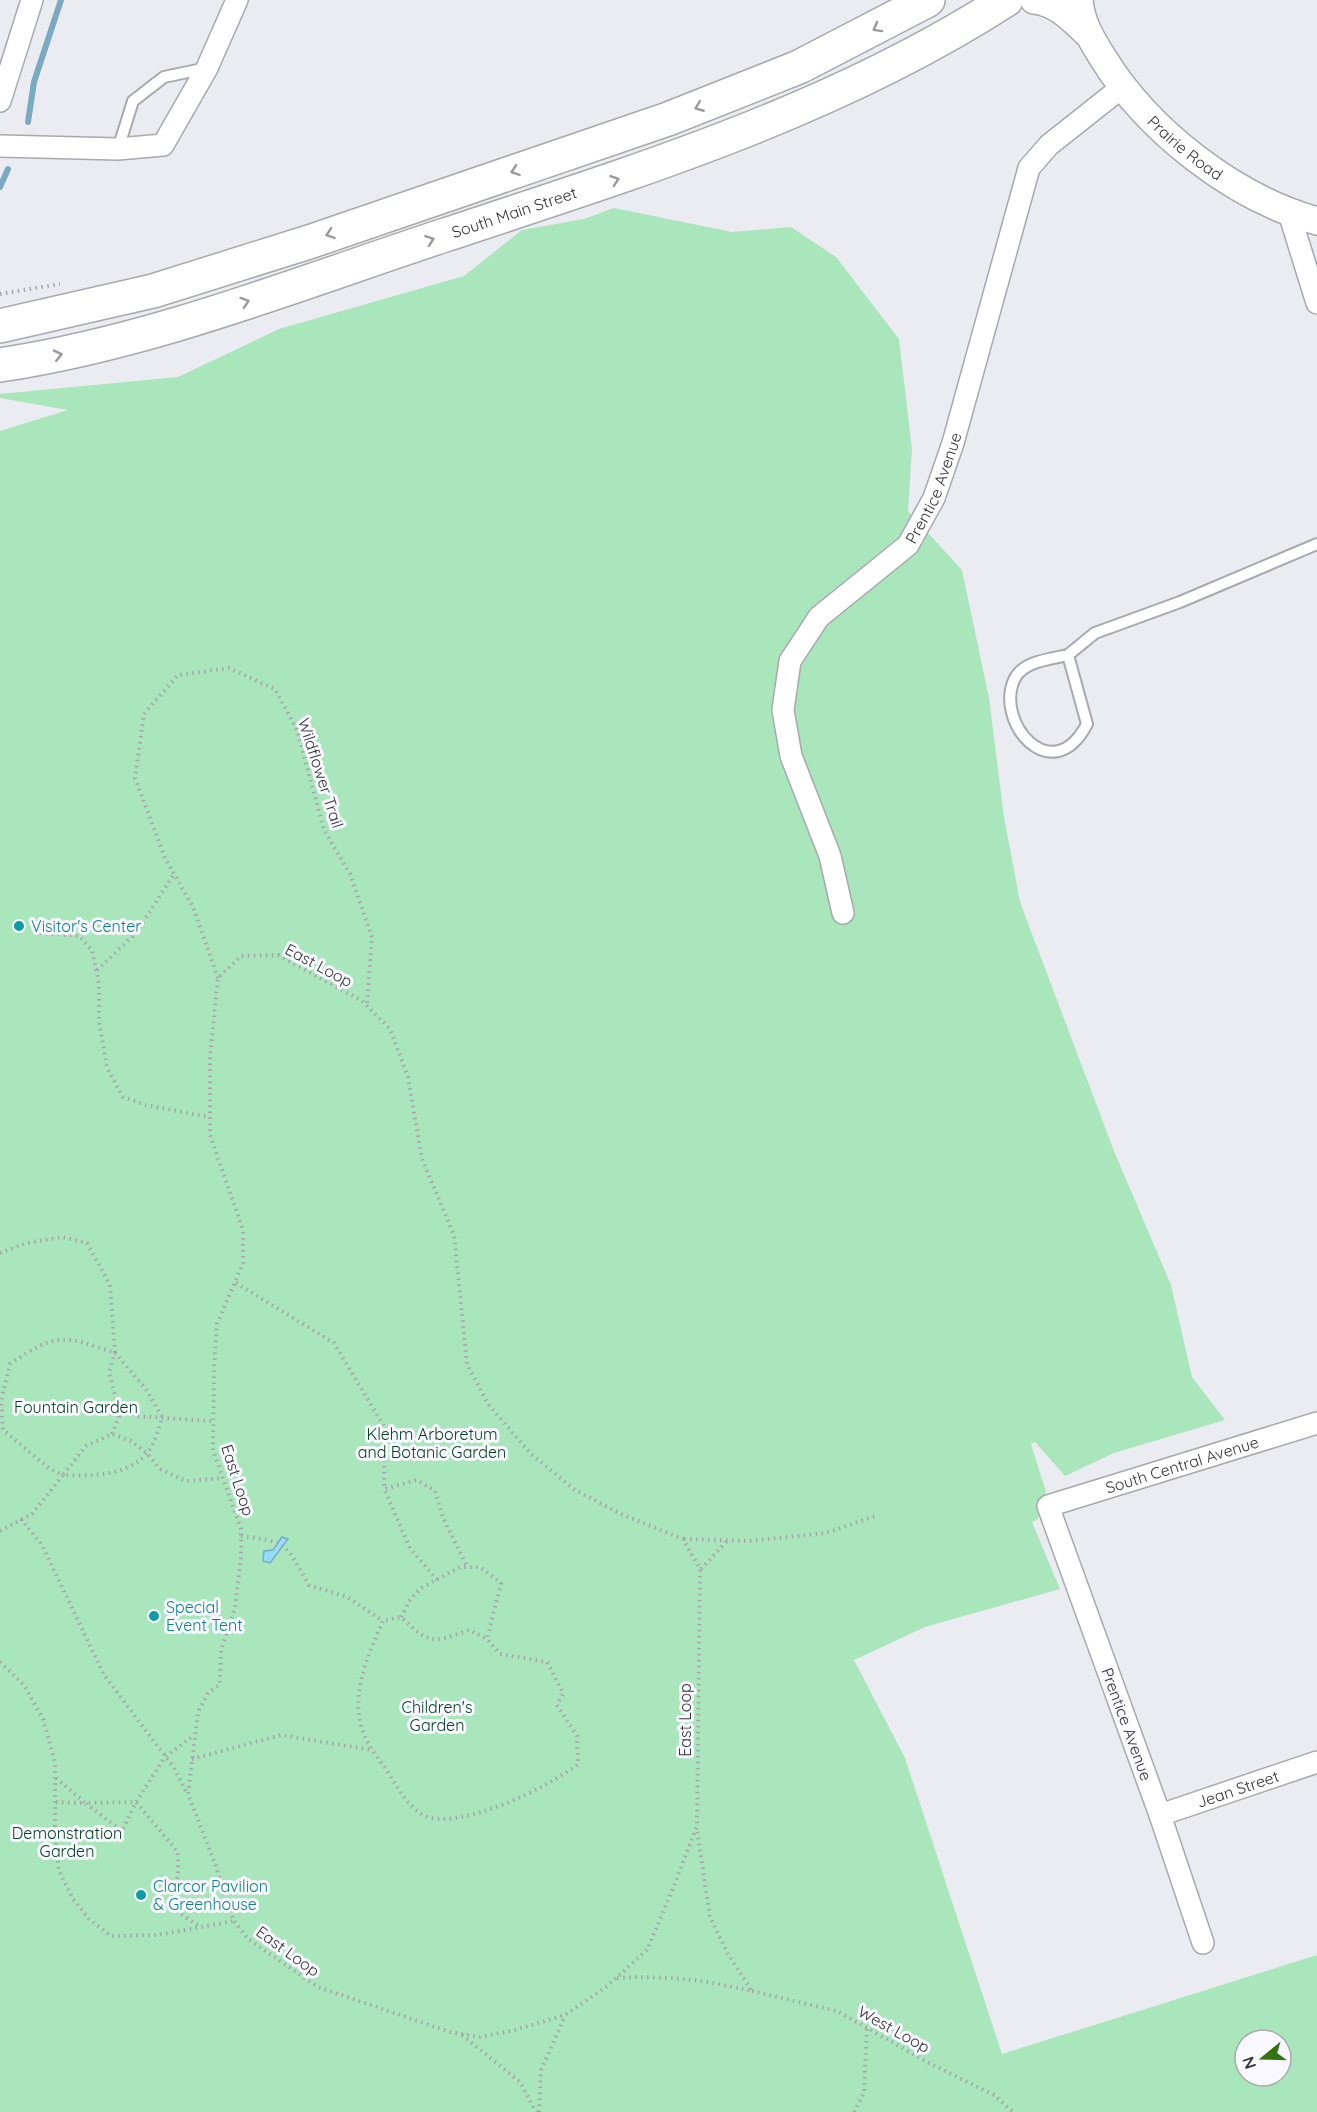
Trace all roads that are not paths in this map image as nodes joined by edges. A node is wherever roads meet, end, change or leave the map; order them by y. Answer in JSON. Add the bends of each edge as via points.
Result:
{"nodes":[{"id":1,"x":32,"y":0,"type":"edge"},
{"id":2,"x":237,"y":0,"type":"edge"},
{"id":3,"x":928,"y":0,"type":"edge"},
{"id":4,"x":1006,"y":0,"type":"edge"},
{"id":5,"x":1012,"y":0,"type":"edge"},
{"id":6,"x":1034,"y":0,"type":"edge"},
{"id":7,"x":1079,"y":0,"type":"edge"},
{"id":8,"x":1087,"y":33,"type":"junction"},
{"id":9,"x":207,"y":68,"type":"junction"},
{"id":10,"x":1121,"y":88,"type":"junction"},
{"id":11,"x":0,"y":101,"type":"edge"},
{"id":12,"x":0,"y":146,"type":"edge"},
{"id":13,"x":118,"y":149,"type":"junction"},
{"id":14,"x":1288,"y":213,"type":"junction"},
{"id":15,"x":1317,"y":221,"type":"edge"},
{"id":16,"x":1317,"y":303,"type":"edge"},
{"id":17,"x":96,"y":305,"type":"junction"},
{"id":18,"x":0,"y":310,"type":"edge"},
{"id":19,"x":0,"y":326,"type":"edge"},
{"id":20,"x":0,"y":365,"type":"edge"},
{"id":21,"x":1317,"y":544,"type":"edge"},
{"id":22,"x":1068,"y":655,"type":"junction"},
{"id":23,"x":843,"y":914,"type":"dead end"},
{"id":24,"x":1317,"y":1423,"type":"edge"},
{"id":25,"x":1048,"y":1506,"type":"joint"},
{"id":26,"x":1317,"y":1762,"type":"edge"},
{"id":27,"x":1160,"y":1815,"type":"junction"},
{"id":28,"x":1203,"y":1943,"type":"dead end"}],
"edges":[{"from":1,"to":11,"type":"street"},
{"from":2,"to":9,"type":"street"},
{"from":3,"to":17,"type":"main road","one_way":true,"via":[[799,67],[668,119],[309,242]]},
{"from":4,"to":5,"type":"street"},
{"from":20,"to":4,"type":"main road","name":"South Main Street","one_way":true,"via":[[126,339],[668,162],[765,124],[895,63]]},
{"from":6,"to":8,"type":"street","name":"Prairie Road","via":[[1063,11]]},
{"from":7,"to":8,"type":"street","name":"Prairie Road"},
{"from":8,"to":10,"type":"street","name":"Prairie Road"},
{"from":9,"to":13,"type":"lane","via":[[164,77],[133,101]]},
{"from":9,"to":13,"type":"street","via":[[163,145]]},
{"from":10,"to":14,"type":"street","name":"Prairie Road","via":[[1157,127],[1197,157]]},
{"from":10,"to":23,"type":"street","name":"Prentice Avenue","via":[[1049,145],[1029,168],[953,444],[934,498],[908,545],[819,617],[790,661],[783,710],[791,756],[830,856]]},
{"from":12,"to":13,"type":"street"},
{"from":14,"to":15,"type":"street","name":"Prairie Road"},
{"from":14,"to":16,"type":"street"},
{"from":17,"to":18,"type":"main road"},
{"from":17,"to":19,"type":"main road"},
{"from":21,"to":22,"type":"lane","via":[[1095,633]]},
{"from":22,"to":22,"type":"lane","via":[[1087,724],[1081,735],[1047,753],[1030,746],[1017,724],[1010,700],[1015,677],[1035,662]]},
{"from":24,"to":25,"type":"street","name":"South Central Avenue"},
{"from":25,"to":27,"type":"street","name":"Prentice Avenue"},
{"from":26,"to":27,"type":"street","name":"Jean Street"},
{"from":27,"to":28,"type":"street","name":"Prentice Avenue"}]}
